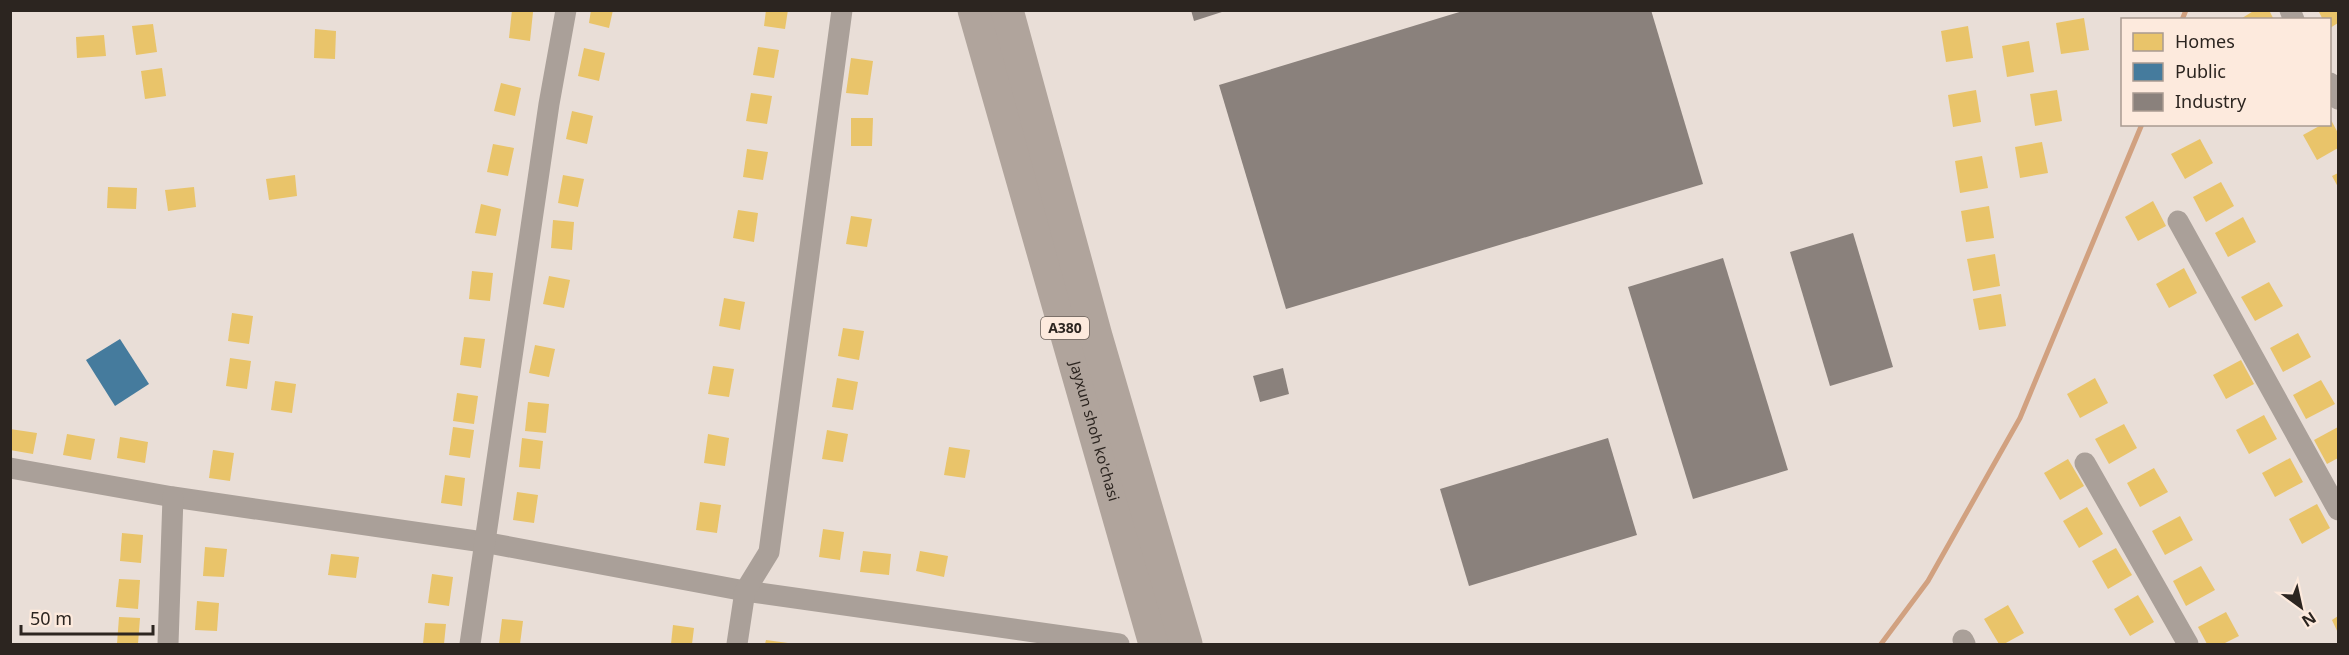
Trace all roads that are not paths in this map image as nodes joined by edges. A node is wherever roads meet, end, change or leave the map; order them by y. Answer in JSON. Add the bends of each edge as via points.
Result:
{"nodes":[{"id":1,"x":566,"y":10,"type":"edge"},
{"id":2,"x":842,"y":10,"type":"edge"},
{"id":3,"x":974,"y":10,"type":"edge"},
{"id":4,"x":1007,"y":10,"type":"edge"},
{"id":5,"x":2331,"y":85,"type":"edge"},
{"id":6,"x":2338,"y":99,"type":"edge"},
{"id":7,"x":2178,"y":221,"type":"dead end"},
{"id":8,"x":2085,"y":463,"type":"dead end"},
{"id":9,"x":10,"y":468,"type":"edge"},
{"id":10,"x":173,"y":497,"type":"junction"},
{"id":11,"x":2338,"y":510,"type":"edge"},
{"id":12,"x":483,"y":542,"type":"junction"},
{"id":13,"x":746,"y":591,"type":"junction"},
{"id":14,"x":1051,"y":640,"type":"edge"},
{"id":15,"x":168,"y":645,"type":"edge"},
{"id":16,"x":470,"y":645,"type":"edge"},
{"id":17,"x":737,"y":645,"type":"edge"},
{"id":18,"x":1119,"y":645,"type":"edge"},
{"id":19,"x":1155,"y":645,"type":"edge"},
{"id":20,"x":1186,"y":645,"type":"edge"},
{"id":21,"x":2188,"y":645,"type":"edge"}],
"edges":[{"from":1,"to":12,"type":"street"},
{"from":2,"to":13,"type":"street","via":[[769,552]]},
{"from":3,"to":19,"type":"highway","name":"Jayxun shoh ko'chasi","number":"A380"},
{"from":4,"to":20,"type":"highway","name":"Jayxun shoh ko'chasi","number":"A380"},
{"from":5,"to":6,"type":"street"},
{"from":7,"to":11,"type":"street"},
{"from":8,"to":21,"type":"street"},
{"from":9,"to":10,"type":"street"},
{"from":10,"to":12,"type":"street"},
{"from":10,"to":15,"type":"street"},
{"from":12,"to":13,"type":"street"},
{"from":12,"to":16,"type":"street"},
{"from":13,"to":14,"type":"street"},
{"from":13,"to":17,"type":"street"},
{"from":14,"to":18,"type":"street"}]}
